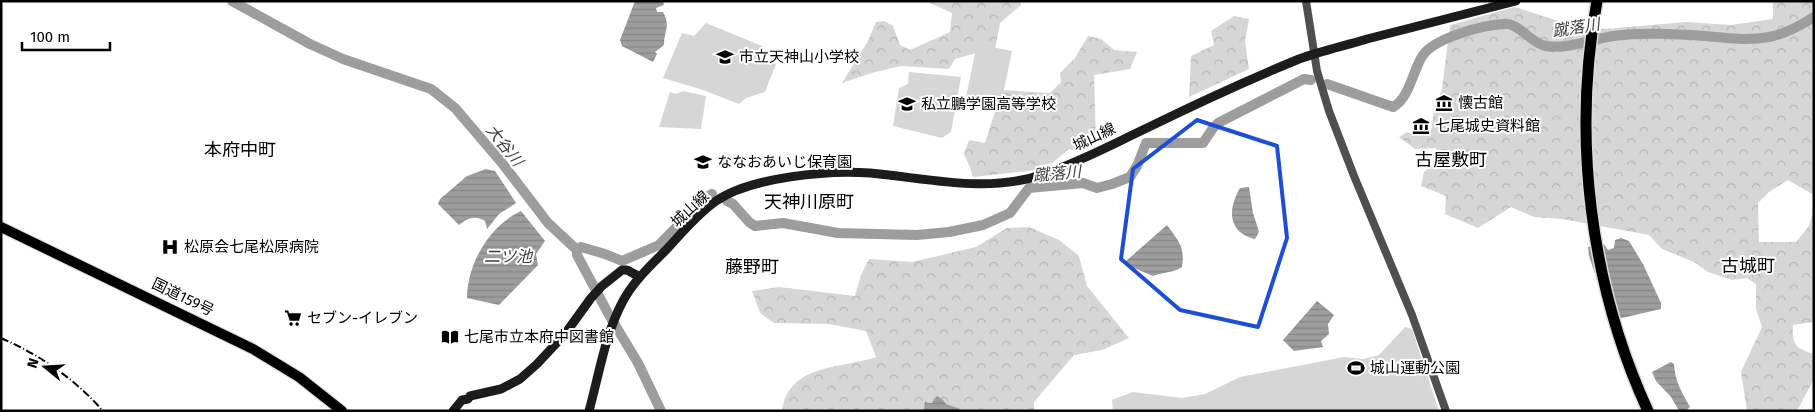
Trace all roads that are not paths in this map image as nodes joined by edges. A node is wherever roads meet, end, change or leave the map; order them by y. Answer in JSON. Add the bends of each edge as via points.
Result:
{"nodes":[{"id":1,"x":1306,"y":1,"type":"edge"},
{"id":2,"x":1516,"y":1,"type":"edge"},
{"id":3,"x":1597,"y":1,"type":"edge"},
{"id":4,"x":1314,"y":54,"type":"junction"},
{"id":5,"x":1,"y":227,"type":"edge"},
{"id":6,"x":640,"y":277,"type":"junction"},
{"id":7,"x":342,"y":411,"type":"edge"},
{"id":8,"x":453,"y":411,"type":"edge"},
{"id":9,"x":589,"y":411,"type":"edge"},
{"id":10,"x":1446,"y":411,"type":"edge"},
{"id":11,"x":1648,"y":411,"type":"edge"}],
"edges":[{"from":1,"to":4,"type":"street"},
{"from":2,"to":4,"type":"main road","name":"城山線"},
{"from":3,"to":11,"type":"highway","via":[[1587,81],[1590,198],[1607,293],[1630,368]]},
{"from":4,"to":6,"type":"main road","name":"城山線","via":[[1231,87],[1044,175],[997,183],[957,183],[841,172],[800,175],[755,184],[737,190],[712,205]]},
{"from":4,"to":10,"type":"street","via":[[1328,111],[1405,296]]},
{"from":5,"to":7,"type":"highway","name":"国道159号","via":[[253,349],[299,376]]},
{"from":6,"to":8,"type":"main road","via":[[622,270],[602,286],[565,334],[520,379],[501,389],[470,396]]},
{"from":6,"to":9,"type":"main road","name":"城山線","via":[[615,317]]}]}
